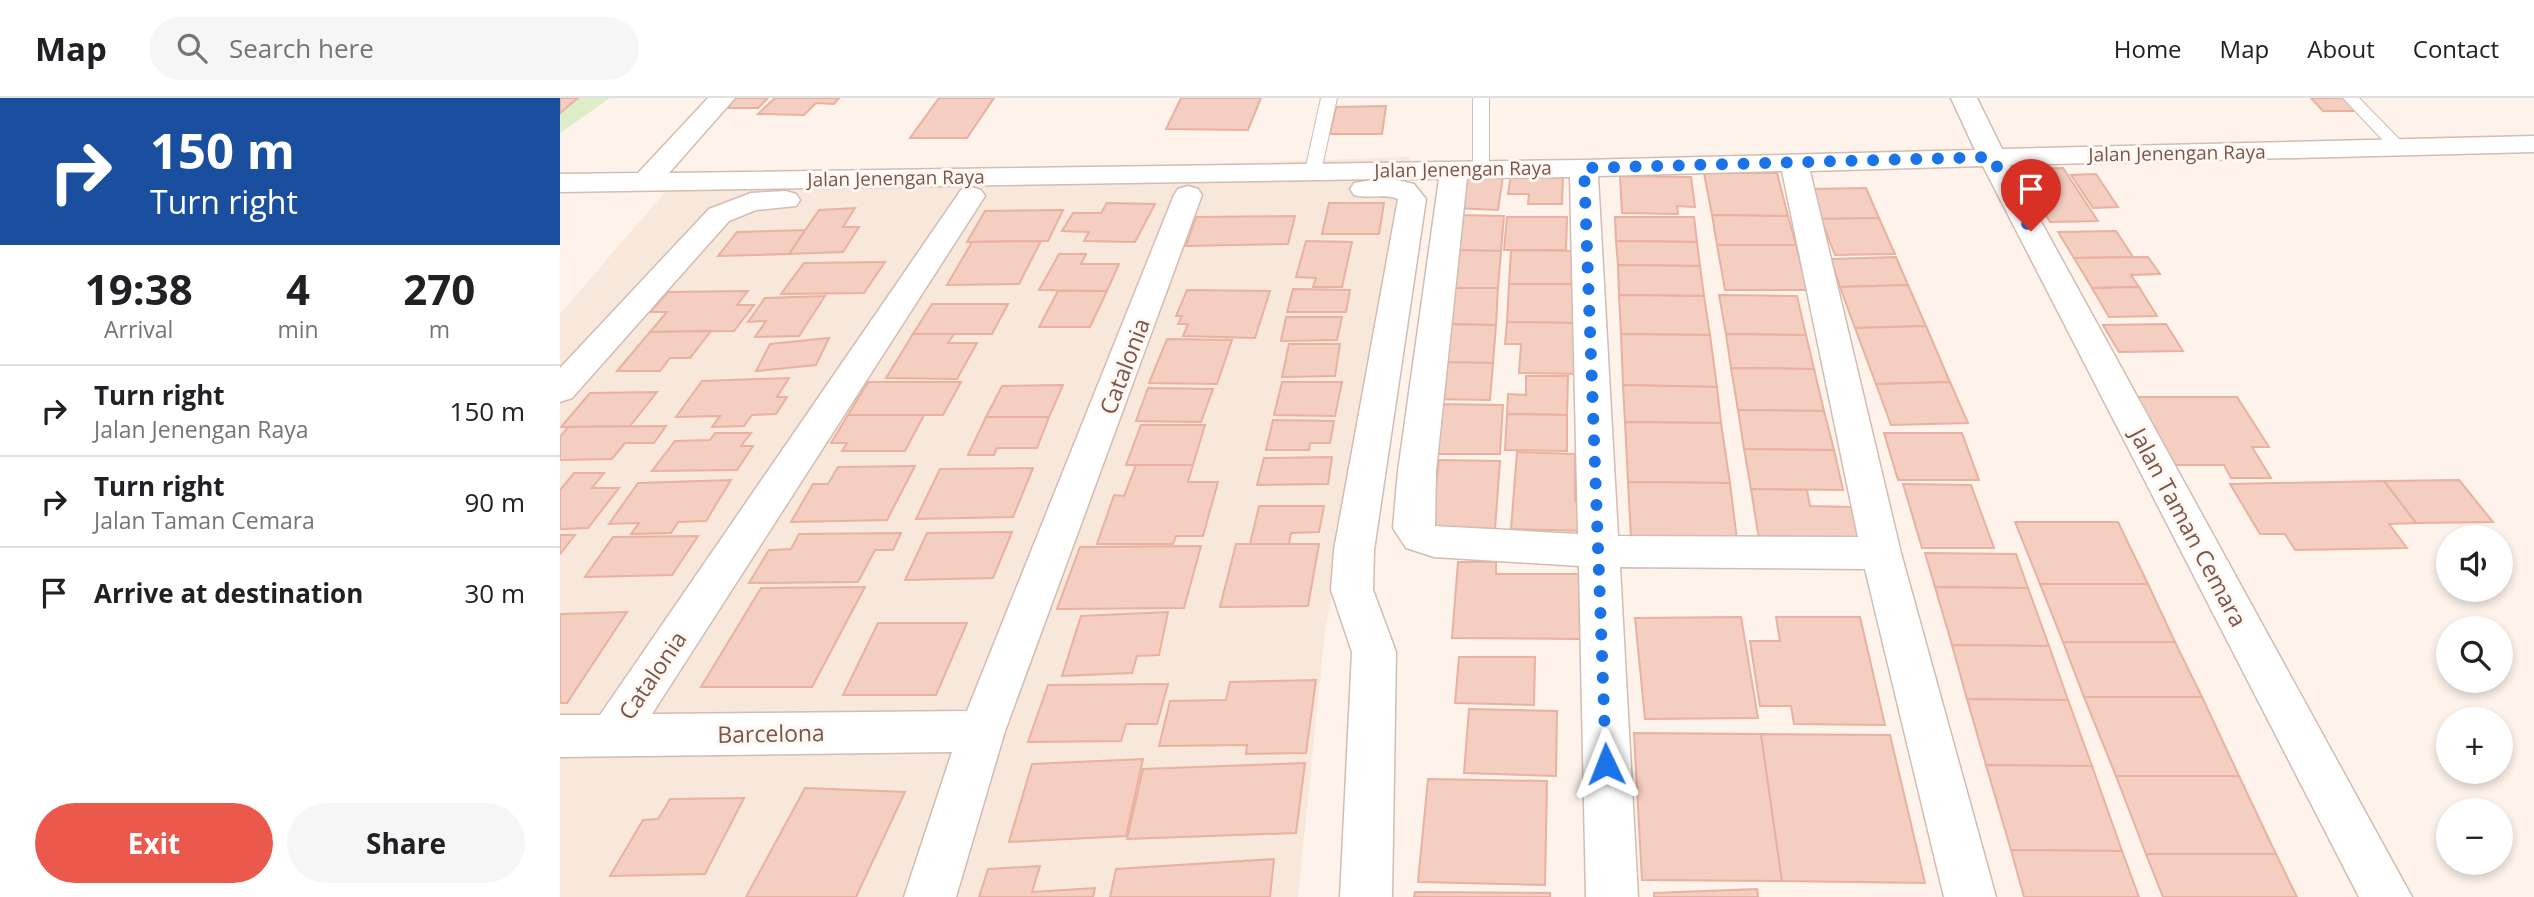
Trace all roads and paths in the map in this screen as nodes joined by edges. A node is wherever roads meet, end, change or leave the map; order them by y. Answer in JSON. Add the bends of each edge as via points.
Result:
{"nodes":[{"id":1,"x":722,"y":98,"type":"edge"},
{"id":2,"x":1329,"y":98,"type":"edge"},
{"id":3,"x":1481,"y":98,"type":"edge"},
{"id":4,"x":1964,"y":98,"type":"edge"},
{"id":5,"x":2351,"y":98,"type":"edge"},
{"id":6,"x":2534,"y":145,"type":"edge"},
{"id":7,"x":2399,"y":148,"type":"junction"},
{"id":8,"x":1992,"y":157,"type":"junction"},
{"id":9,"x":1794,"y":162,"type":"junction"},
{"id":10,"x":1584,"y":168,"type":"junction"},
{"id":11,"x":1467,"y":170,"type":"junction"},
{"id":12,"x":1314,"y":171,"type":"junction"},
{"id":13,"x":646,"y":182,"type":"junction"},
{"id":14,"x":560,"y":183,"type":"edge"},
{"id":15,"x":1188,"y":195,"type":"junction"},
{"id":16,"x":971,"y":196,"type":"junction"},
{"id":17,"x":560,"y":390,"type":"edge"},
{"id":18,"x":1598,"y":551,"type":"junction"},
{"id":19,"x":1881,"y":553,"type":"junction"},
{"id":20,"x":982,"y":731,"type":"junction"},
{"id":21,"x":612,"y":735,"type":"junction"},
{"id":22,"x":560,"y":736,"type":"edge"},
{"id":23,"x":930,"y":897,"type":"edge"},
{"id":24,"x":1366,"y":897,"type":"edge"},
{"id":25,"x":1612,"y":897,"type":"edge"},
{"id":26,"x":1970,"y":897,"type":"edge"},
{"id":27,"x":2386,"y":897,"type":"edge"}],
"edges":[{"from":1,"to":13,"type":"street"},
{"from":2,"to":12,"type":"lane"},
{"from":3,"to":11,"type":"lane"},
{"from":4,"to":8,"type":"street","name":"Jalan Taman Cemara"},
{"from":5,"to":7,"type":"lane"},
{"from":6,"to":7,"type":"street","name":"Jalan Jenengan Raya"},
{"from":7,"to":8,"type":"street","name":"Jalan Jenengan Raya"},
{"from":8,"to":9,"type":"street","name":"Jalan Jenengan Raya"},
{"from":8,"to":27,"type":"street","name":"Jalan Taman Cemara"},
{"from":9,"to":10,"type":"street","name":"Jalan Jenengan Raya"},
{"from":9,"to":19,"type":"street"},
{"from":10,"to":11,"type":"street","name":"Jalan Jenengan Raya"},
{"from":10,"to":18,"type":"street"},
{"from":11,"to":12,"type":"street","name":"Jalan Jenengan Raya"},
{"from":11,"to":18,"type":"street","via":[[1418,457],[1413,528],[1422,539],[1438,542]]},
{"from":12,"to":13,"type":"street","name":"Jalan Jenengan Raya"},
{"from":13,"to":14,"type":"street","name":"Jalan Jenengan Raya"},
{"from":15,"to":16,"type":"street"},
{"from":15,"to":20,"type":"street","name":"Catalonia"},
{"from":15,"to":24,"type":"street","via":[[1396,188],[1407,191],[1412,199],[1354,550],[1352,590],[1374,652]]},
{"from":16,"to":17,"type":"street","via":[[764,201],[719,215]]},
{"from":16,"to":21,"type":"street","name":"Catalonia"},
{"from":18,"to":19,"type":"street"},
{"from":18,"to":25,"type":"street"},
{"from":19,"to":26,"type":"street"},
{"from":20,"to":21,"type":"street","name":"Barcelona"},
{"from":20,"to":23,"type":"street","name":"Catalonia"},
{"from":21,"to":22,"type":"street","name":"Barcelona"}]}
